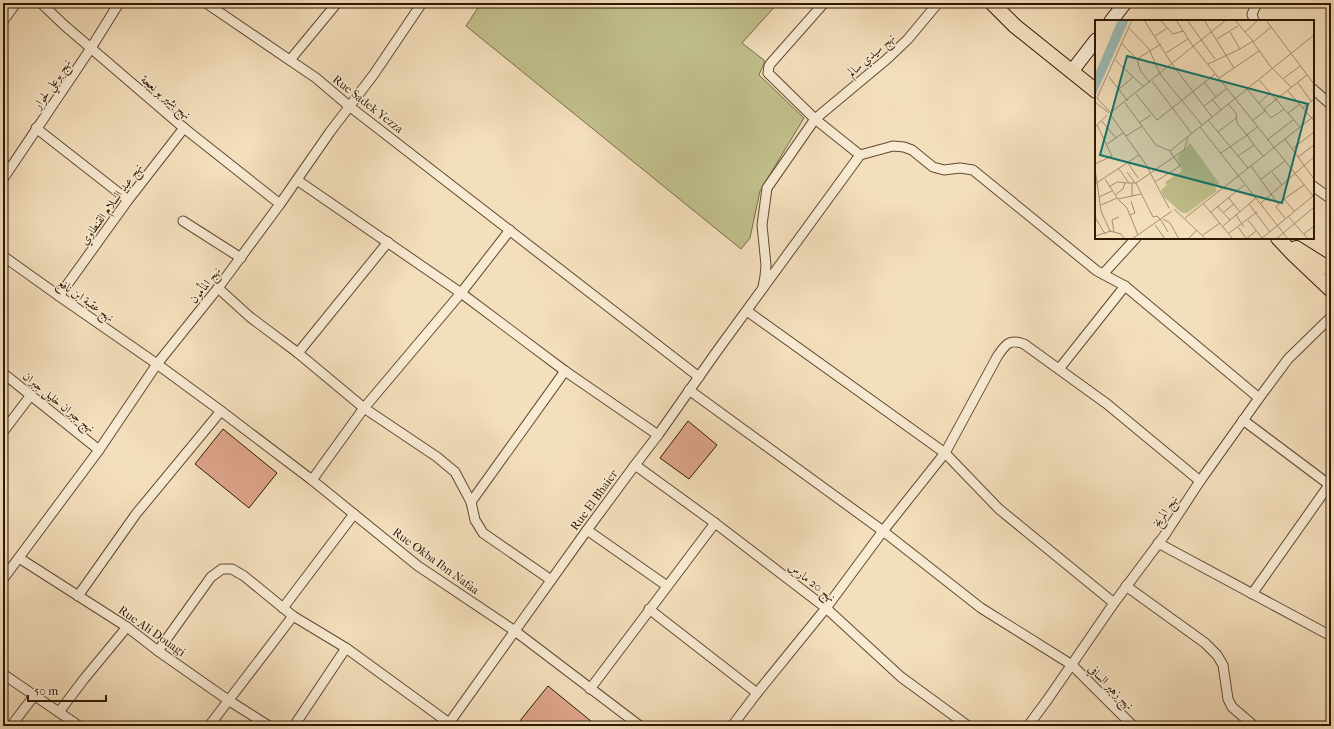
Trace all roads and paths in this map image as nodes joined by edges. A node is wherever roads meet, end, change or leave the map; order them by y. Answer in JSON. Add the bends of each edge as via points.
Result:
{"nodes":[{"id":1,"x":16,"y":3,"type":"edge"},
{"id":2,"x":41,"y":3,"type":"edge"},
{"id":3,"x":119,"y":3,"type":"edge"},
{"id":4,"x":206,"y":3,"type":"edge"},
{"id":5,"x":337,"y":3,"type":"edge"},
{"id":6,"x":422,"y":3,"type":"edge"},
{"id":7,"x":824,"y":3,"type":"edge"},
{"id":8,"x":938,"y":3,"type":"edge"},
{"id":9,"x":992,"y":3,"type":"edge"},
{"id":10,"x":1125,"y":3,"type":"edge"},
{"id":11,"x":1256,"y":3,"type":"edge"},
{"id":12,"x":1112,"y":20,"type":"edge"},
{"id":13,"x":1254,"y":20,"type":"edge"},
{"id":14,"x":3,"y":21,"type":"edge"},
{"id":15,"x":1095,"y":41,"type":"edge"},
{"id":16,"x":91,"y":48,"type":"junction"},
{"id":17,"x":290,"y":60,"type":"junction"},
{"id":18,"x":1072,"y":71,"type":"junction"},
{"id":19,"x":1095,"y":90,"type":"edge"},
{"id":20,"x":1314,"y":90,"type":"edge"},
{"id":21,"x":1331,"y":105,"type":"edge"},
{"id":22,"x":349,"y":106,"type":"junction"},
{"id":23,"x":815,"y":119,"type":"junction"},
{"id":24,"x":36,"y":128,"type":"junction"},
{"id":25,"x":184,"y":128,"type":"junction"},
{"id":26,"x":860,"y":155,"type":"junction"},
{"id":27,"x":3,"y":179,"type":"edge"},
{"id":28,"x":297,"y":180,"type":"junction"},
{"id":29,"x":1314,"y":187,"type":"edge"},
{"id":30,"x":1331,"y":199,"type":"edge"},
{"id":31,"x":128,"y":200,"type":"junction"},
{"id":32,"x":280,"y":204,"type":"junction"},
{"id":33,"x":183,"y":221,"type":"dead end"},
{"id":34,"x":510,"y":230,"type":"junction"},
{"id":35,"x":1135,"y":239,"type":"edge"},
{"id":36,"x":1280,"y":240,"type":"edge"},
{"id":37,"x":388,"y":242,"type":"junction"},
{"id":38,"x":3,"y":256,"type":"edge"},
{"id":39,"x":242,"y":258,"type":"junction"},
{"id":40,"x":1331,"y":270,"type":"edge"},
{"id":41,"x":1103,"y":274,"type":"junction"},
{"id":42,"x":1125,"y":286,"type":"junction"},
{"id":43,"x":218,"y":288,"type":"junction"},
{"id":44,"x":762,"y":290,"type":"junction"},
{"id":45,"x":1331,"y":290,"type":"edge"},
{"id":46,"x":461,"y":293,"type":"junction"},
{"id":47,"x":59,"y":296,"type":"junction"},
{"id":48,"x":747,"y":311,"type":"junction"},
{"id":49,"x":1331,"y":316,"type":"edge"},
{"id":50,"x":298,"y":353,"type":"junction"},
{"id":51,"x":157,"y":364,"type":"junction"},
{"id":52,"x":1059,"y":369,"type":"junction"},
{"id":53,"x":565,"y":371,"type":"junction"},
{"id":54,"x":3,"y":373,"type":"edge"},
{"id":55,"x":700,"y":377,"type":"junction"},
{"id":56,"x":689,"y":390,"type":"junction"},
{"id":57,"x":31,"y":395,"type":"junction"},
{"id":58,"x":1259,"y":398,"type":"junction"},
{"id":59,"x":364,"y":408,"type":"junction"},
{"id":60,"x":221,"y":411,"type":"junction"},
{"id":61,"x":1243,"y":420,"type":"junction"},
{"id":62,"x":3,"y":432,"type":"edge"},
{"id":63,"x":658,"y":435,"type":"junction"},
{"id":64,"x":99,"y":450,"type":"junction"},
{"id":65,"x":945,"y":452,"type":"junction"},
{"id":66,"x":635,"y":464,"type":"junction"},
{"id":67,"x":312,"y":480,"type":"junction"},
{"id":68,"x":1200,"y":481,"type":"junction"},
{"id":69,"x":1330,"y":486,"type":"edge"},
{"id":70,"x":471,"y":502,"type":"junction"},
{"id":71,"x":354,"y":514,"type":"junction"},
{"id":72,"x":715,"y":523,"type":"junction"},
{"id":73,"x":587,"y":530,"type":"junction"},
{"id":74,"x":883,"y":531,"type":"junction"},
{"id":75,"x":1158,"y":544,"type":"junction"},
{"id":76,"x":19,"y":558,"type":"junction"},
{"id":77,"x":3,"y":579,"type":"edge"},
{"id":78,"x":551,"y":580,"type":"junction"},
{"id":79,"x":667,"y":586,"type":"junction"},
{"id":80,"x":1126,"y":586,"type":"junction"},
{"id":81,"x":1252,"y":594,"type":"junction"},
{"id":82,"x":78,"y":596,"type":"junction"},
{"id":83,"x":1114,"y":603,"type":"junction"},
{"id":84,"x":283,"y":608,"type":"junction"},
{"id":85,"x":826,"y":608,"type":"junction"},
{"id":86,"x":649,"y":609,"type":"junction"},
{"id":87,"x":293,"y":616,"type":"junction"},
{"id":88,"x":127,"y":627,"type":"junction"},
{"id":89,"x":515,"y":631,"type":"junction"},
{"id":90,"x":1331,"y":636,"type":"edge"},
{"id":91,"x":346,"y":648,"type":"junction"},
{"id":92,"x":158,"y":651,"type":"junction"},
{"id":93,"x":1072,"y":665,"type":"junction"},
{"id":94,"x":3,"y":674,"type":"edge"},
{"id":95,"x":590,"y":689,"type":"junction"},
{"id":96,"x":757,"y":693,"type":"junction"},
{"id":97,"x":34,"y":696,"type":"junction"},
{"id":98,"x":228,"y":700,"type":"junction"},
{"id":99,"x":59,"y":712,"type":"junction"},
{"id":100,"x":448,"y":725,"type":"edge"},
{"id":101,"x":11,"y":726,"type":"edge"},
{"id":102,"x":79,"y":726,"type":"edge"},
{"id":103,"x":209,"y":726,"type":"edge"},
{"id":104,"x":269,"y":726,"type":"edge"},
{"id":105,"x":294,"y":726,"type":"edge"},
{"id":106,"x":640,"y":726,"type":"edge"},
{"id":107,"x":732,"y":726,"type":"edge"},
{"id":108,"x":968,"y":726,"type":"edge"},
{"id":109,"x":1028,"y":726,"type":"edge"},
{"id":110,"x":1133,"y":726,"type":"edge"},
{"id":111,"x":1254,"y":726,"type":"edge"}],
"edges":[{"from":1,"to":14,"type":"street"},
{"from":2,"to":16,"type":"street","name":"نهج بشير بو نعجة"},
{"from":3,"to":16,"type":"street","name":"نهج بوعلي لحوار"},
{"from":4,"to":17,"type":"street","name":"Rue Sadek Yezza"},
{"from":5,"to":17,"type":"street"},
{"from":6,"to":22,"type":"street","name":"نهج المأمون"},
{"from":7,"to":23,"type":"street","via":[[768,69],[770,76]]},
{"from":8,"to":23,"type":"street","name":"نهج سيدي سالم","via":[[887,59]]},
{"from":9,"to":18,"type":"main road","via":[[1015,26]]},
{"from":10,"to":12,"type":"main road"},
{"from":11,"to":13,"type":"street","via":[[1252,14]]},
{"from":15,"to":18,"type":"main road"},
{"from":16,"to":24,"type":"street","name":"نهج بوعلي لحوار"},
{"from":16,"to":25,"type":"street","name":"نهج بشير بو نعجة"},
{"from":17,"to":22,"type":"street","name":"Rue Sadek Yezza"},
{"from":18,"to":19,"type":"main road"},
{"from":20,"to":21,"type":"street"},
{"from":22,"to":28,"type":"street","name":"نهج المأمون"},
{"from":22,"to":34,"type":"street","name":"Rue Sadek Yezza"},
{"from":23,"to":26,"type":"street"},
{"from":23,"to":44,"type":"street","name":"نهج سيدي سالم","via":[[768,188],[762,225],[766,265]]},
{"from":24,"to":27,"type":"street","name":"نهج بوعلي لحوار"},
{"from":24,"to":31,"type":"street"},
{"from":25,"to":31,"type":"street","name":"نهج عبد السلام القنطاوي"},
{"from":25,"to":32,"type":"street","name":"نهج بشير بو نعجة"},
{"from":26,"to":41,"type":"street","via":[[893,146],[904,147],[933,166],[944,170],[973,170]]},
{"from":26,"to":44,"type":"street","name":"Rue El Bhaier"},
{"from":28,"to":32,"type":"street","name":"نهج المأمون"},
{"from":28,"to":37,"type":"street"},
{"from":29,"to":30,"type":"street"},
{"from":31,"to":47,"type":"street","name":"نهج عبد السلام القنطاوي"},
{"from":32,"to":39,"type":"street","name":"نهج المأمون"},
{"from":33,"to":39,"type":"street"},
{"from":34,"to":46,"type":"street"},
{"from":34,"to":55,"type":"street","name":"Rue Sadek Yezza"},
{"from":35,"to":41,"type":"street"},
{"from":36,"to":40,"type":"main road"},
{"from":36,"to":45,"type":"main road"},
{"from":37,"to":46,"type":"street"},
{"from":37,"to":50,"type":"street"},
{"from":38,"to":47,"type":"street","name":"نهج عقبة ابن نافع"},
{"from":39,"to":43,"type":"street","name":"نهج المأمون"},
{"from":41,"to":42,"type":"street"},
{"from":42,"to":52,"type":"street"},
{"from":42,"to":58,"type":"street"},
{"from":43,"to":50,"type":"street","via":[[250,317]]},
{"from":43,"to":51,"type":"street","name":"نهج المأمون"},
{"from":44,"to":48,"type":"street","name":"Rue El Bhaier"},
{"from":46,"to":53,"type":"street"},
{"from":46,"to":59,"type":"street"},
{"from":47,"to":51,"type":"street","name":"نهج عقبة ابن نافع"},
{"from":48,"to":55,"type":"street","name":"Rue El Bhaier"},
{"from":48,"to":65,"type":"street"},
{"from":49,"to":58,"type":"street","name":"نهج المريخ","via":[[1288,359]]},
{"from":50,"to":59,"type":"street"},
{"from":51,"to":60,"type":"street","name":"Rue Okba Ibn Nafaa"},
{"from":51,"to":64,"type":"street","name":"نهج المأمون"},
{"from":52,"to":65,"type":"street","via":[[1024,344],[1011,342],[1006,345]]},
{"from":52,"to":68,"type":"street","via":[[1107,404]]},
{"from":53,"to":63,"type":"street"},
{"from":53,"to":70,"type":"street"},
{"from":54,"to":57,"type":"street","name":"نهج جبران خليل جبران"},
{"from":55,"to":56,"type":"street","name":"Rue El Bhaier"},
{"from":56,"to":63,"type":"street","name":"Rue El Bhaier"},
{"from":56,"to":74,"type":"street","name":"نهج زهير السافي"},
{"from":57,"to":62,"type":"street"},
{"from":57,"to":64,"type":"street","name":"نهج جبران خليل جبران"},
{"from":58,"to":61,"type":"street","name":"نهج المريخ"},
{"from":59,"to":67,"type":"street"},
{"from":59,"to":70,"type":"street","via":[[438,457],[455,472]]},
{"from":60,"to":67,"type":"street","name":"Rue Okba Ibn Nafaa"},
{"from":60,"to":82,"type":"street","via":[[136,514]]},
{"from":61,"to":68,"type":"street","name":"نهج المريخ"},
{"from":61,"to":69,"type":"street"},
{"from":63,"to":66,"type":"street","name":"Rue El Bhaier"},
{"from":64,"to":76,"type":"street","name":"نهج المأمون"},
{"from":65,"to":74,"type":"street"},
{"from":65,"to":83,"type":"street","via":[[999,509]]},
{"from":66,"to":72,"type":"street","name":"نهج 20 مارس"},
{"from":66,"to":73,"type":"street","name":"Rue El Bhaier"},
{"from":67,"to":71,"type":"street","name":"Rue Okba Ibn Nafaa"},
{"from":68,"to":75,"type":"street","name":"نهج المريخ"},
{"from":69,"to":81,"type":"street"},
{"from":70,"to":78,"type":"street","via":[[475,520],[483,533]]},
{"from":71,"to":84,"type":"street"},
{"from":71,"to":89,"type":"street","name":"Rue Okba Ibn Nafaa","via":[[418,566]]},
{"from":72,"to":79,"type":"street"},
{"from":72,"to":85,"type":"street","name":"نهج 20 مارس"},
{"from":73,"to":78,"type":"street","name":"Rue El Bhaier"},
{"from":73,"to":79,"type":"street"},
{"from":74,"to":85,"type":"street"},
{"from":74,"to":93,"type":"street","name":"نهج زهير السافي","via":[[981,608]]},
{"from":75,"to":80,"type":"street","name":"نهج المريخ"},
{"from":75,"to":81,"type":"street"},
{"from":76,"to":77,"type":"street","name":"نهج المأمون"},
{"from":76,"to":82,"type":"street","name":"Rue Ali Douagi"},
{"from":78,"to":89,"type":"street","name":"Rue El Bhaier"},
{"from":79,"to":86,"type":"street"},
{"from":80,"to":83,"type":"street","name":"نهج المريخ"},
{"from":80,"to":111,"type":"street","via":[[1205,643],[1217,655],[1223,665],[1228,699],[1232,707]]},
{"from":81,"to":90,"type":"street"},
{"from":82,"to":88,"type":"street","name":"Rue Ali Douagi"},
{"from":83,"to":93,"type":"street","name":"نهج المريخ"},
{"from":84,"to":87,"type":"street"},
{"from":84,"to":92,"type":"street","via":[[244,576],[232,569],[222,568],[211,577]]},
{"from":85,"to":96,"type":"street"},
{"from":85,"to":108,"type":"street","name":"نهج 20 مارس","via":[[901,677]]},
{"from":86,"to":95,"type":"street"},
{"from":86,"to":96,"type":"street"},
{"from":87,"to":91,"type":"street"},
{"from":87,"to":98,"type":"street"},
{"from":88,"to":92,"type":"street","name":"Rue Ali Douagi"},
{"from":88,"to":99,"type":"street"},
{"from":89,"to":95,"type":"street","name":"Rue Okba Ibn Nafaa"},
{"from":89,"to":100,"type":"street","name":"Rue El Bhaier"},
{"from":91,"to":100,"type":"street"},
{"from":91,"to":105,"type":"street"},
{"from":92,"to":98,"type":"street","name":"Rue Ali Douagi"},
{"from":93,"to":109,"type":"street","name":"نهج المريخ"},
{"from":93,"to":110,"type":"street","name":"نهج زهير السافي"},
{"from":94,"to":97,"type":"street"},
{"from":95,"to":106,"type":"street","name":"Rue Okba Ibn Nafaa"},
{"from":96,"to":107,"type":"street"},
{"from":97,"to":99,"type":"street"},
{"from":97,"to":101,"type":"street"},
{"from":98,"to":103,"type":"street"},
{"from":98,"to":104,"type":"street","name":"Rue Ali Douagi"},
{"from":99,"to":102,"type":"street"}]}
